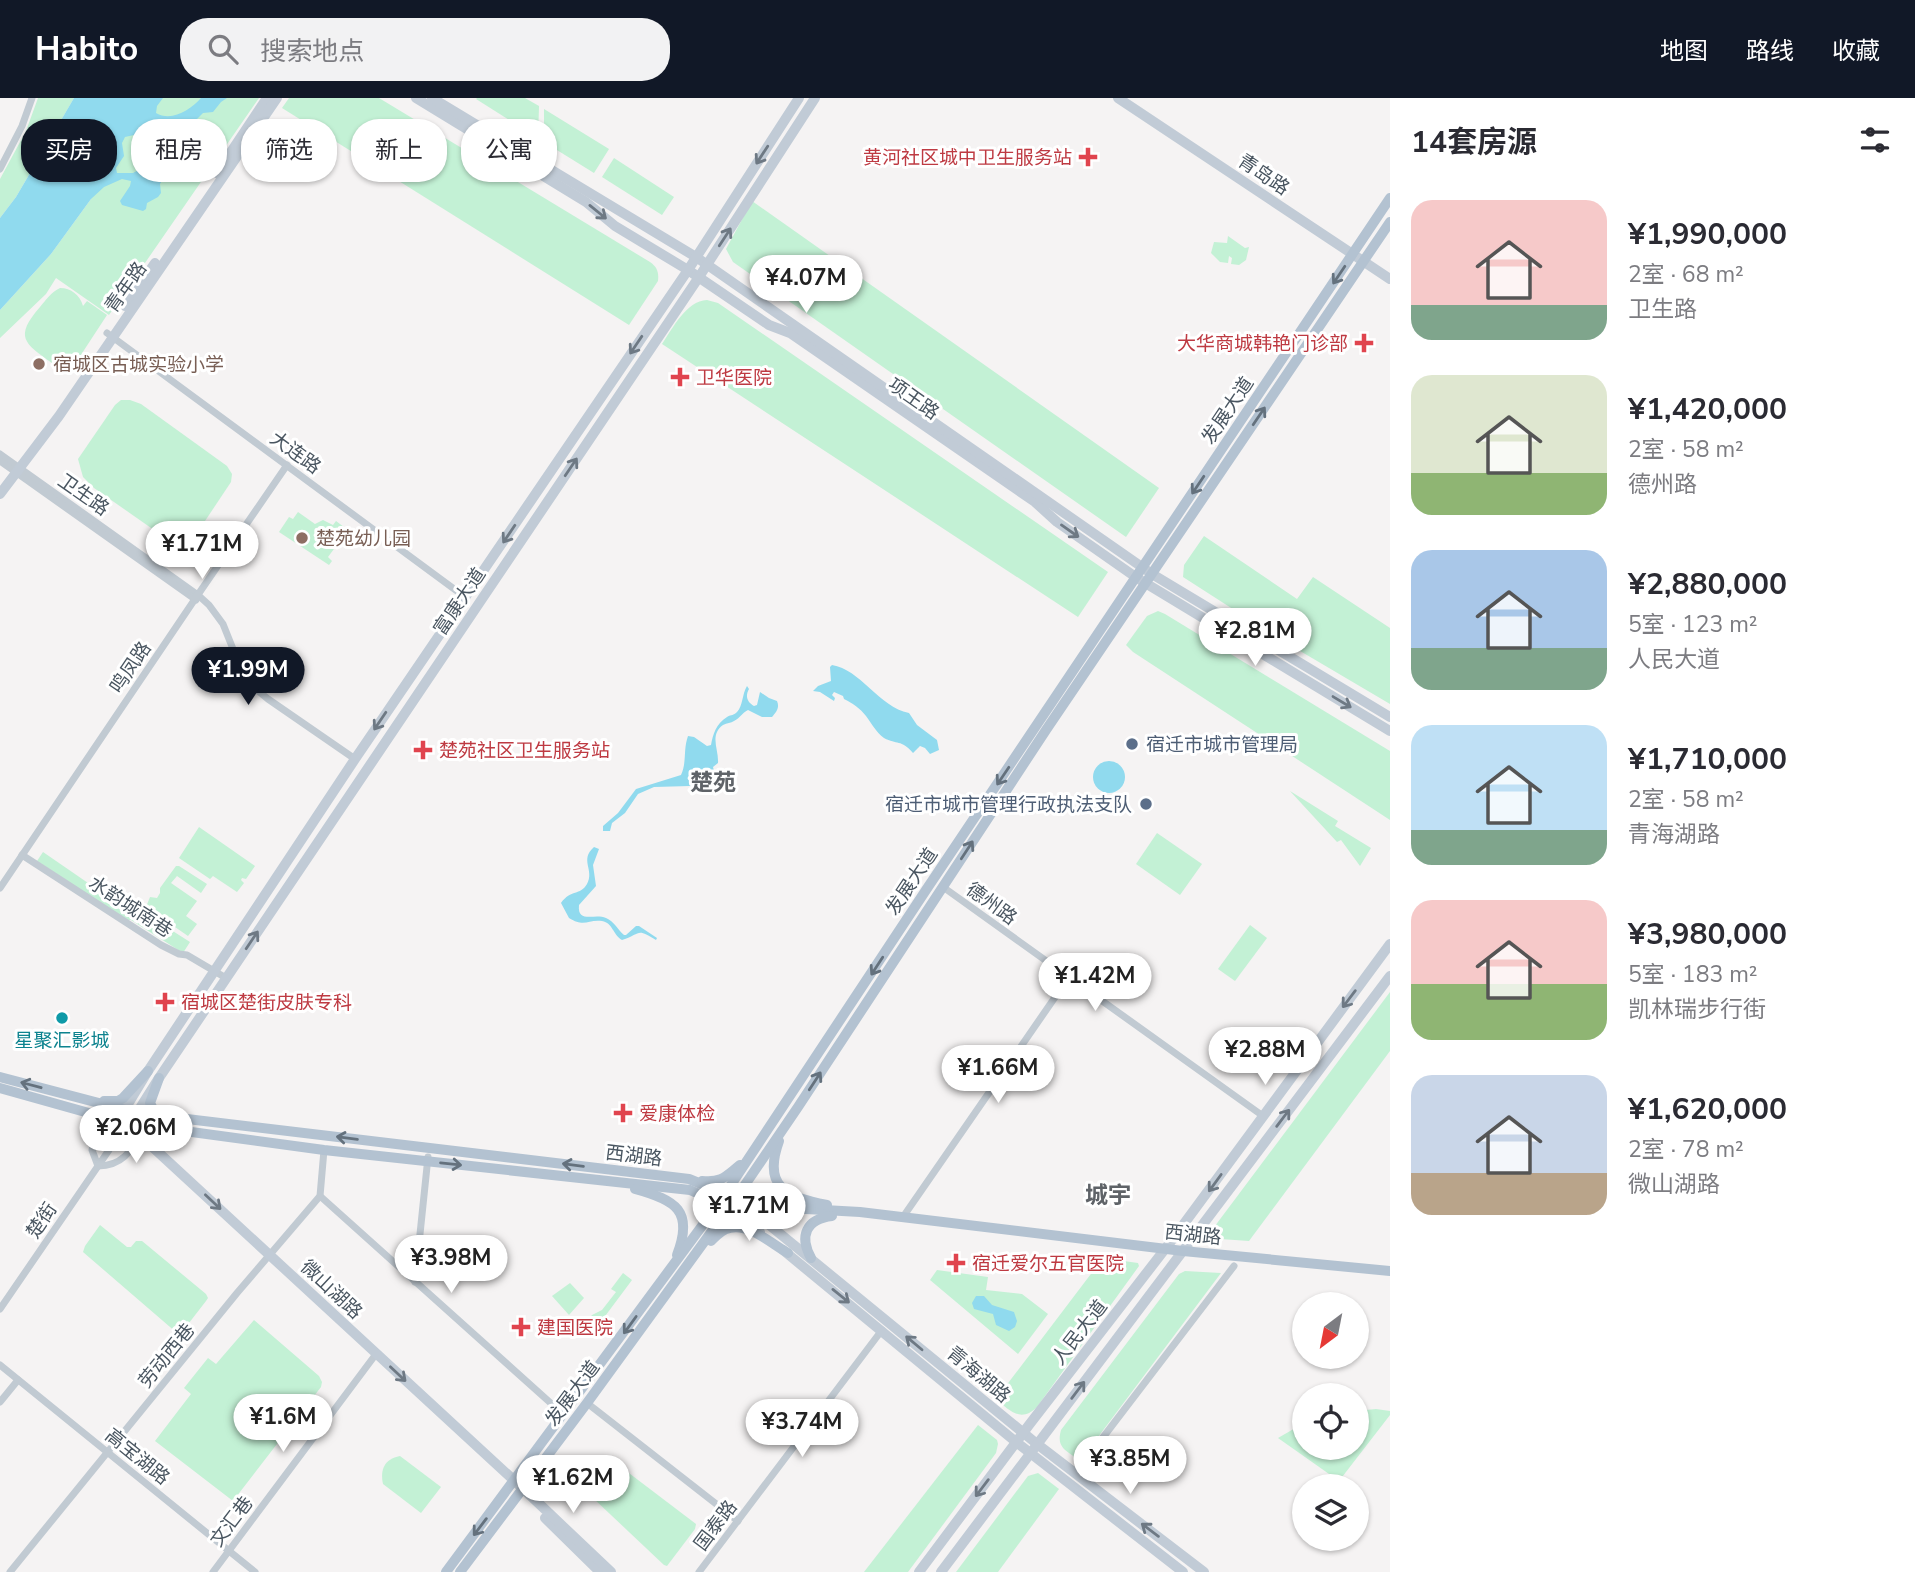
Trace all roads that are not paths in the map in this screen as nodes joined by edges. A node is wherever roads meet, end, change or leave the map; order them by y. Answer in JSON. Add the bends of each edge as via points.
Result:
{"nodes":[{"id":1,"x":32,"y":98,"type":"edge"},
{"id":2,"x":416,"y":98,"type":"edge"},
{"id":3,"x":432,"y":98,"type":"edge"},
{"id":4,"x":799,"y":98,"type":"edge"},
{"id":5,"x":815,"y":98,"type":"edge"},
{"id":6,"x":1118,"y":98,"type":"edge"},
{"id":7,"x":272,"y":99,"type":"edge"},
{"id":8,"x":0,"y":169,"type":"edge"},
{"id":9,"x":1390,"y":198,"type":"edge"},
{"id":10,"x":1390,"y":222,"type":"edge"},
{"id":11,"x":1353,"y":254,"type":"junction"},
{"id":12,"x":696,"y":257,"type":"junction"},
{"id":13,"x":1364,"y":261,"type":"junction"},
{"id":14,"x":707,"y":265,"type":"junction"},
{"id":15,"x":688,"y":270,"type":"junction"},
{"id":16,"x":699,"y":277,"type":"junction"},
{"id":17,"x":1390,"y":279,"type":"edge"},
{"id":18,"x":110,"y":335,"type":"junction"},
{"id":19,"x":0,"y":454,"type":"edge"},
{"id":20,"x":0,"y":461,"type":"edge"},
{"id":21,"x":287,"y":465,"type":"junction"},
{"id":22,"x":16,"y":469,"type":"junction"},
{"id":23,"x":0,"y":484,"type":"edge"},
{"id":24,"x":0,"y":494,"type":"edge"},
{"id":25,"x":1144,"y":576,"type":"junction"},
{"id":26,"x":196,"y":597,"type":"junction"},
{"id":27,"x":466,"y":597,"type":"junction"},
{"id":28,"x":1390,"y":717,"type":"edge"},
{"id":29,"x":1390,"y":731,"type":"edge"},
{"id":30,"x":354,"y":761,"type":"junction"},
{"id":31,"x":22,"y":855,"type":"junction"},
{"id":32,"x":943,"y":887,"type":"junction"},
{"id":33,"x":0,"y":888,"type":"edge"},
{"id":34,"x":1390,"y":944,"type":"edge"},
{"id":35,"x":215,"y":972,"type":"junction"},
{"id":36,"x":1390,"y":976,"type":"edge"},
{"id":37,"x":1069,"y":977,"type":"junction"},
{"id":38,"x":226,"y":978,"type":"junction"},
{"id":39,"x":148,"y":1071,"type":"junction"},
{"id":40,"x":0,"y":1077,"type":"edge"},
{"id":41,"x":159,"y":1078,"type":"junction"},
{"id":42,"x":0,"y":1088,"type":"edge"},
{"id":43,"x":79,"y":1098,"type":"junction"},
{"id":44,"x":798,"y":1107,"type":"junction"},
{"id":45,"x":123,"y":1110,"type":"junction"},
{"id":46,"x":137,"y":1113,"type":"junction"},
{"id":47,"x":1263,"y":1116,"type":"junction"},
{"id":48,"x":106,"y":1118,"type":"junction"},
{"id":49,"x":190,"y":1119,"type":"junction"},
{"id":50,"x":127,"y":1123,"type":"junction"},
{"id":51,"x":139,"y":1129,"type":"junction"},
{"id":52,"x":429,"y":1148,"type":"junction"},
{"id":53,"x":324,"y":1150,"type":"junction"},
{"id":54,"x":747,"y":1160,"type":"junction"},
{"id":55,"x":427,"y":1161,"type":"junction"},
{"id":56,"x":98,"y":1166,"type":"junction"},
{"id":57,"x":689,"y":1179,"type":"junction"},
{"id":58,"x":606,"y":1181,"type":"junction"},
{"id":59,"x":320,"y":1196,"type":"junction"},
{"id":60,"x":727,"y":1201,"type":"junction"},
{"id":61,"x":1199,"y":1205,"type":"junction"},
{"id":62,"x":860,"y":1212,"type":"junction"},
{"id":63,"x":1211,"y":1213,"type":"junction"},
{"id":64,"x":903,"y":1217,"type":"junction"},
{"id":65,"x":1166,"y":1249,"type":"junction"},
{"id":66,"x":1183,"y":1251,"type":"junction"},
{"id":67,"x":788,"y":1254,"type":"junction"},
{"id":68,"x":270,"y":1255,"type":"junction"},
{"id":69,"x":811,"y":1258,"type":"junction"},
{"id":70,"x":1234,"y":1266,"type":"dead end"},
{"id":71,"x":1390,"y":1271,"type":"edge"},
{"id":72,"x":675,"y":1274,"type":"junction"},
{"id":73,"x":415,"y":1282,"type":"junction"},
{"id":74,"x":1138,"y":1284,"type":"junction"},
{"id":75,"x":1150,"y":1294,"type":"junction"},
{"id":76,"x":0,"y":1309,"type":"edge"},
{"id":77,"x":882,"y":1330,"type":"junction"},
{"id":78,"x":376,"y":1354,"type":"junction"},
{"id":79,"x":0,"y":1365,"type":"edge"},
{"id":80,"x":18,"y":1380,"type":"junction"},
{"id":81,"x":0,"y":1402,"type":"edge"},
{"id":82,"x":587,"y":1403,"type":"junction"},
{"id":83,"x":564,"y":1415,"type":"junction"},
{"id":84,"x":1023,"y":1433,"type":"junction"},
{"id":85,"x":1016,"y":1442,"type":"junction"},
{"id":86,"x":1037,"y":1444,"type":"junction"},
{"id":87,"x":108,"y":1452,"type":"junction"},
{"id":88,"x":1030,"y":1453,"type":"junction"},
{"id":89,"x":1075,"y":1474,"type":"junction"},
{"id":90,"x":518,"y":1488,"type":"junction"},
{"id":91,"x":738,"y":1521,"type":"junction"},
{"id":92,"x":229,"y":1550,"type":"junction"},
{"id":93,"x":10,"y":1572,"type":"edge"},
{"id":94,"x":213,"y":1572,"type":"edge"},
{"id":95,"x":255,"y":1572,"type":"edge"},
{"id":96,"x":446,"y":1572,"type":"edge"},
{"id":97,"x":460,"y":1572,"type":"edge"},
{"id":98,"x":600,"y":1572,"type":"edge"},
{"id":99,"x":611,"y":1572,"type":"edge"},
{"id":100,"x":699,"y":1572,"type":"edge"},
{"id":101,"x":919,"y":1572,"type":"edge"},
{"id":102,"x":941,"y":1572,"type":"edge"},
{"id":103,"x":1183,"y":1572,"type":"edge"},
{"id":104,"x":1204,"y":1572,"type":"edge"}],
"edges":[{"from":1,"to":8,"type":"street"},
{"from":2,"to":15,"type":"main road","name":"项王路","one_way":true},
{"from":3,"to":12,"type":"main road","name":"项王路"},
{"from":4,"to":12,"type":"main road","name":"富康大道","one_way":true},
{"from":14,"to":5,"type":"main road","name":"富康大道","one_way":true},
{"from":6,"to":11,"type":"main road","name":"青岛路"},
{"from":7,"to":18,"type":"main road","name":"青年路"},
{"from":9,"to":11,"type":"main road","name":"发展大道"},
{"from":10,"to":13,"type":"main road","name":"发展大道"},
{"from":11,"to":13,"type":"main road","name":"青岛路"},
{"from":11,"to":25,"type":"main road","name":"发展大道","one_way":true},
{"from":12,"to":14,"type":"main road","name":"项王路"},
{"from":12,"to":15,"type":"main road","name":"富康大道"},
{"from":13,"to":17,"type":"main road","name":"青岛路"},
{"from":25,"to":13,"type":"main road","name":"发展大道","one_way":true},
{"from":14,"to":16,"type":"main road","name":"富康大道"},
{"from":14,"to":25,"type":"main road","name":"项王路"},
{"from":15,"to":16,"type":"main road","name":"项王路"},
{"from":15,"to":27,"type":"main road","name":"富康大道","one_way":true},
{"from":16,"to":25,"type":"main road","name":"项王路","one_way":true,"via":[[801,341],[1035,502],[1057,522]]},
{"from":38,"to":16,"type":"main road","name":"富康大道","one_way":true},
{"from":18,"to":21,"type":"street","name":"大连路"},
{"from":18,"to":22,"type":"main road","name":"青年路"},
{"from":19,"to":22,"type":"street","name":"卫生路"},
{"from":20,"to":22,"type":"street","name":"卫生路"},
{"from":21,"to":26,"type":"street","name":"鸣凤路"},
{"from":21,"to":27,"type":"street","name":"大连路"},
{"from":22,"to":23,"type":"main road","name":"青年路"},
{"from":22,"to":24,"type":"main road","name":"青年路"},
{"from":22,"to":26,"type":"street","name":"卫生路"},
{"from":25,"to":28,"type":"main road","name":"项王路"},
{"from":25,"to":29,"type":"main road","name":"项王路","one_way":true},
{"from":32,"to":25,"type":"main road","name":"发展大道","one_way":true},
{"from":25,"to":54,"type":"main road","name":"发展大道","one_way":true},
{"from":26,"to":30,"type":"street","name":"卫生路","via":[[209,605],[222,624],[251,685]]},
{"from":26,"to":31,"type":"street","name":"鸣凤路"},
{"from":27,"to":30,"type":"main road","name":"富康大道","one_way":true},
{"from":30,"to":35,"type":"main road","name":"富康大道"},
{"from":31,"to":33,"type":"street","name":"鸣凤路"},
{"from":31,"to":35,"type":"street","name":"水韵城南巷","via":[[161,945]]},
{"from":32,"to":37,"type":"street","name":"德州路"},
{"from":44,"to":32,"type":"main road","name":"发展大道","one_way":true},
{"from":34,"to":47,"type":"main road","name":"人民大道","one_way":true},
{"from":35,"to":38,"type":"street","name":"水韵城南巷"},
{"from":35,"to":39,"type":"main road","name":"富康大道"},
{"from":63,"to":36,"type":"main road","name":"人民大道","one_way":true},
{"from":37,"to":47,"type":"street","name":"德州路"},
{"from":37,"to":64,"type":"street"},
{"from":38,"to":41,"type":"main road","name":"富康大道"},
{"from":39,"to":43,"type":"main road","via":[[118,1101]]},
{"from":39,"to":45,"type":"main road","name":"富康大道"},
{"from":43,"to":40,"type":"main road","name":"西湖路","one_way":true},
{"from":41,"to":46,"type":"main road","name":"富康大道"},
{"from":41,"to":49,"type":"main road","via":[[151,1107]]},
{"from":42,"to":48,"type":"main road","name":"西湖路"},
{"from":43,"to":45,"type":"main road","name":"西湖路"},
{"from":44,"to":60,"type":"main road","name":"发展大道"},
{"from":44,"to":62,"type":"main road","via":[[775,1154],[774,1174],[779,1185],[795,1198]]},
{"from":45,"to":46,"type":"main road","name":"西湖路"},
{"from":45,"to":48,"type":"street"},
{"from":45,"to":50,"type":"main road"},
{"from":46,"to":49,"type":"main road","name":"西湖路"},
{"from":46,"to":51,"type":"main road"},
{"from":47,"to":61,"type":"main road","name":"人民大道","one_way":true},
{"from":48,"to":50,"type":"main road","name":"西湖路"},
{"from":48,"to":56,"type":"street","via":[[92,1143]]},
{"from":52,"to":49,"type":"main road","name":"西湖路","one_way":true},
{"from":50,"to":51,"type":"main road","name":"西湖路"},
{"from":50,"to":56,"type":"street","name":"楚街"},
{"from":51,"to":53,"type":"main road","name":"西湖路"},
{"from":51,"to":56,"type":"street","via":[[119,1162]]},
{"from":51,"to":68,"type":"main road","name":"微山湖路","one_way":true},
{"from":52,"to":55,"type":"street"},
{"from":57,"to":52,"type":"main road","name":"西湖路","one_way":true},
{"from":53,"to":55,"type":"main road","name":"西湖路"},
{"from":53,"to":59,"type":"street"},
{"from":54,"to":57,"type":"main road","via":[[714,1182]]},
{"from":54,"to":60,"type":"main road","name":"发展大道"},
{"from":55,"to":58,"type":"main road","name":"西湖路","one_way":true},
{"from":55,"to":73,"type":"street"},
{"from":56,"to":76,"type":"street","name":"楚街"},
{"from":57,"to":60,"type":"main road","name":"西湖路"},
{"from":58,"to":60,"type":"main road","name":"西湖路","via":[[690,1190]]},
{"from":58,"to":72,"type":"main road","via":[[657,1196],[678,1210],[684,1228]]},
{"from":59,"to":68,"type":"street","name":"劳动西巷"},
{"from":59,"to":73,"type":"street"},
{"from":60,"to":62,"type":"main road","name":"西湖路"},
{"from":60,"to":67,"type":"main road","name":"青海湖路"},
{"from":60,"to":69,"type":"main road","name":"青海湖路"},
{"from":60,"to":72,"type":"main road","name":"发展大道"},
{"from":61,"to":63,"type":"main road"},
{"from":61,"to":65,"type":"main road","name":"人民大道"},
{"from":62,"to":64,"type":"main road","name":"西湖路"},
{"from":62,"to":69,"type":"main road","via":[[813,1222],[804,1240]]},
{"from":63,"to":66,"type":"main road","name":"人民大道"},
{"from":64,"to":65,"type":"main road","name":"西湖路"},
{"from":65,"to":66,"type":"main road","name":"西湖路"},
{"from":65,"to":74,"type":"main road","name":"人民大道"},
{"from":66,"to":71,"type":"main road","name":"西湖路"},
{"from":66,"to":75,"type":"main road","name":"人民大道"},
{"from":67,"to":72,"type":"main road","via":[[751,1230],[728,1228]]},
{"from":67,"to":77,"type":"main road","name":"青海湖路","one_way":true},
{"from":68,"to":78,"type":"main road","name":"微山湖路"},
{"from":68,"to":87,"type":"street","name":"劳动西巷"},
{"from":84,"to":69,"type":"main road","name":"青海湖路","one_way":true},
{"from":70,"to":89,"type":"street"},
{"from":72,"to":82,"type":"main road","name":"发展大道"},
{"from":72,"to":83,"type":"main road","name":"发展大道","one_way":true},
{"from":73,"to":83,"type":"street"},
{"from":74,"to":75,"type":"main road"},
{"from":74,"to":84,"type":"main road","name":"人民大道"},
{"from":86,"to":75,"type":"main road","name":"人民大道","one_way":true},
{"from":77,"to":85,"type":"main road","name":"青海湖路"},
{"from":77,"to":91,"type":"street","name":"国泰路"},
{"from":78,"to":90,"type":"main road","name":"微山湖路","one_way":true},
{"from":78,"to":92,"type":"street","name":"文汇巷"},
{"from":79,"to":80,"type":"street","name":"高宝湖路"},
{"from":80,"to":81,"type":"street"},
{"from":80,"to":87,"type":"street","name":"高宝湖路"},
{"from":82,"to":90,"type":"main road","name":"发展大道"},
{"from":82,"to":91,"type":"street"},
{"from":83,"to":90,"type":"main road","name":"发展大道"},
{"from":84,"to":85,"type":"main road","name":"人民大道"},
{"from":84,"to":86,"type":"main road","name":"青海湖路"},
{"from":85,"to":88,"type":"main road","name":"青海湖路"},
{"from":85,"to":101,"type":"main road","name":"人民大道","one_way":true},
{"from":86,"to":88,"type":"main road","name":"人民大道"},
{"from":86,"to":89,"type":"main road","name":"青海湖路"},
{"from":87,"to":92,"type":"street","name":"高宝湖路"},
{"from":87,"to":93,"type":"street","name":"劳动西巷"},
{"from":88,"to":102,"type":"main road","name":"人民大道"},
{"from":88,"to":103,"type":"main road","name":"青海湖路"},
{"from":104,"to":89,"type":"main road","name":"青海湖路","one_way":true},
{"from":90,"to":96,"type":"main road","name":"发展大道","one_way":true},
{"from":90,"to":97,"type":"main road","name":"发展大道"},
{"from":90,"to":98,"type":"main road","name":"微山湖路"},
{"from":90,"to":99,"type":"main road","name":"微山湖路"},
{"from":91,"to":100,"type":"street","name":"国泰路"},
{"from":92,"to":94,"type":"street","name":"文汇巷"},
{"from":92,"to":95,"type":"street","name":"高宝湖路"}]}
